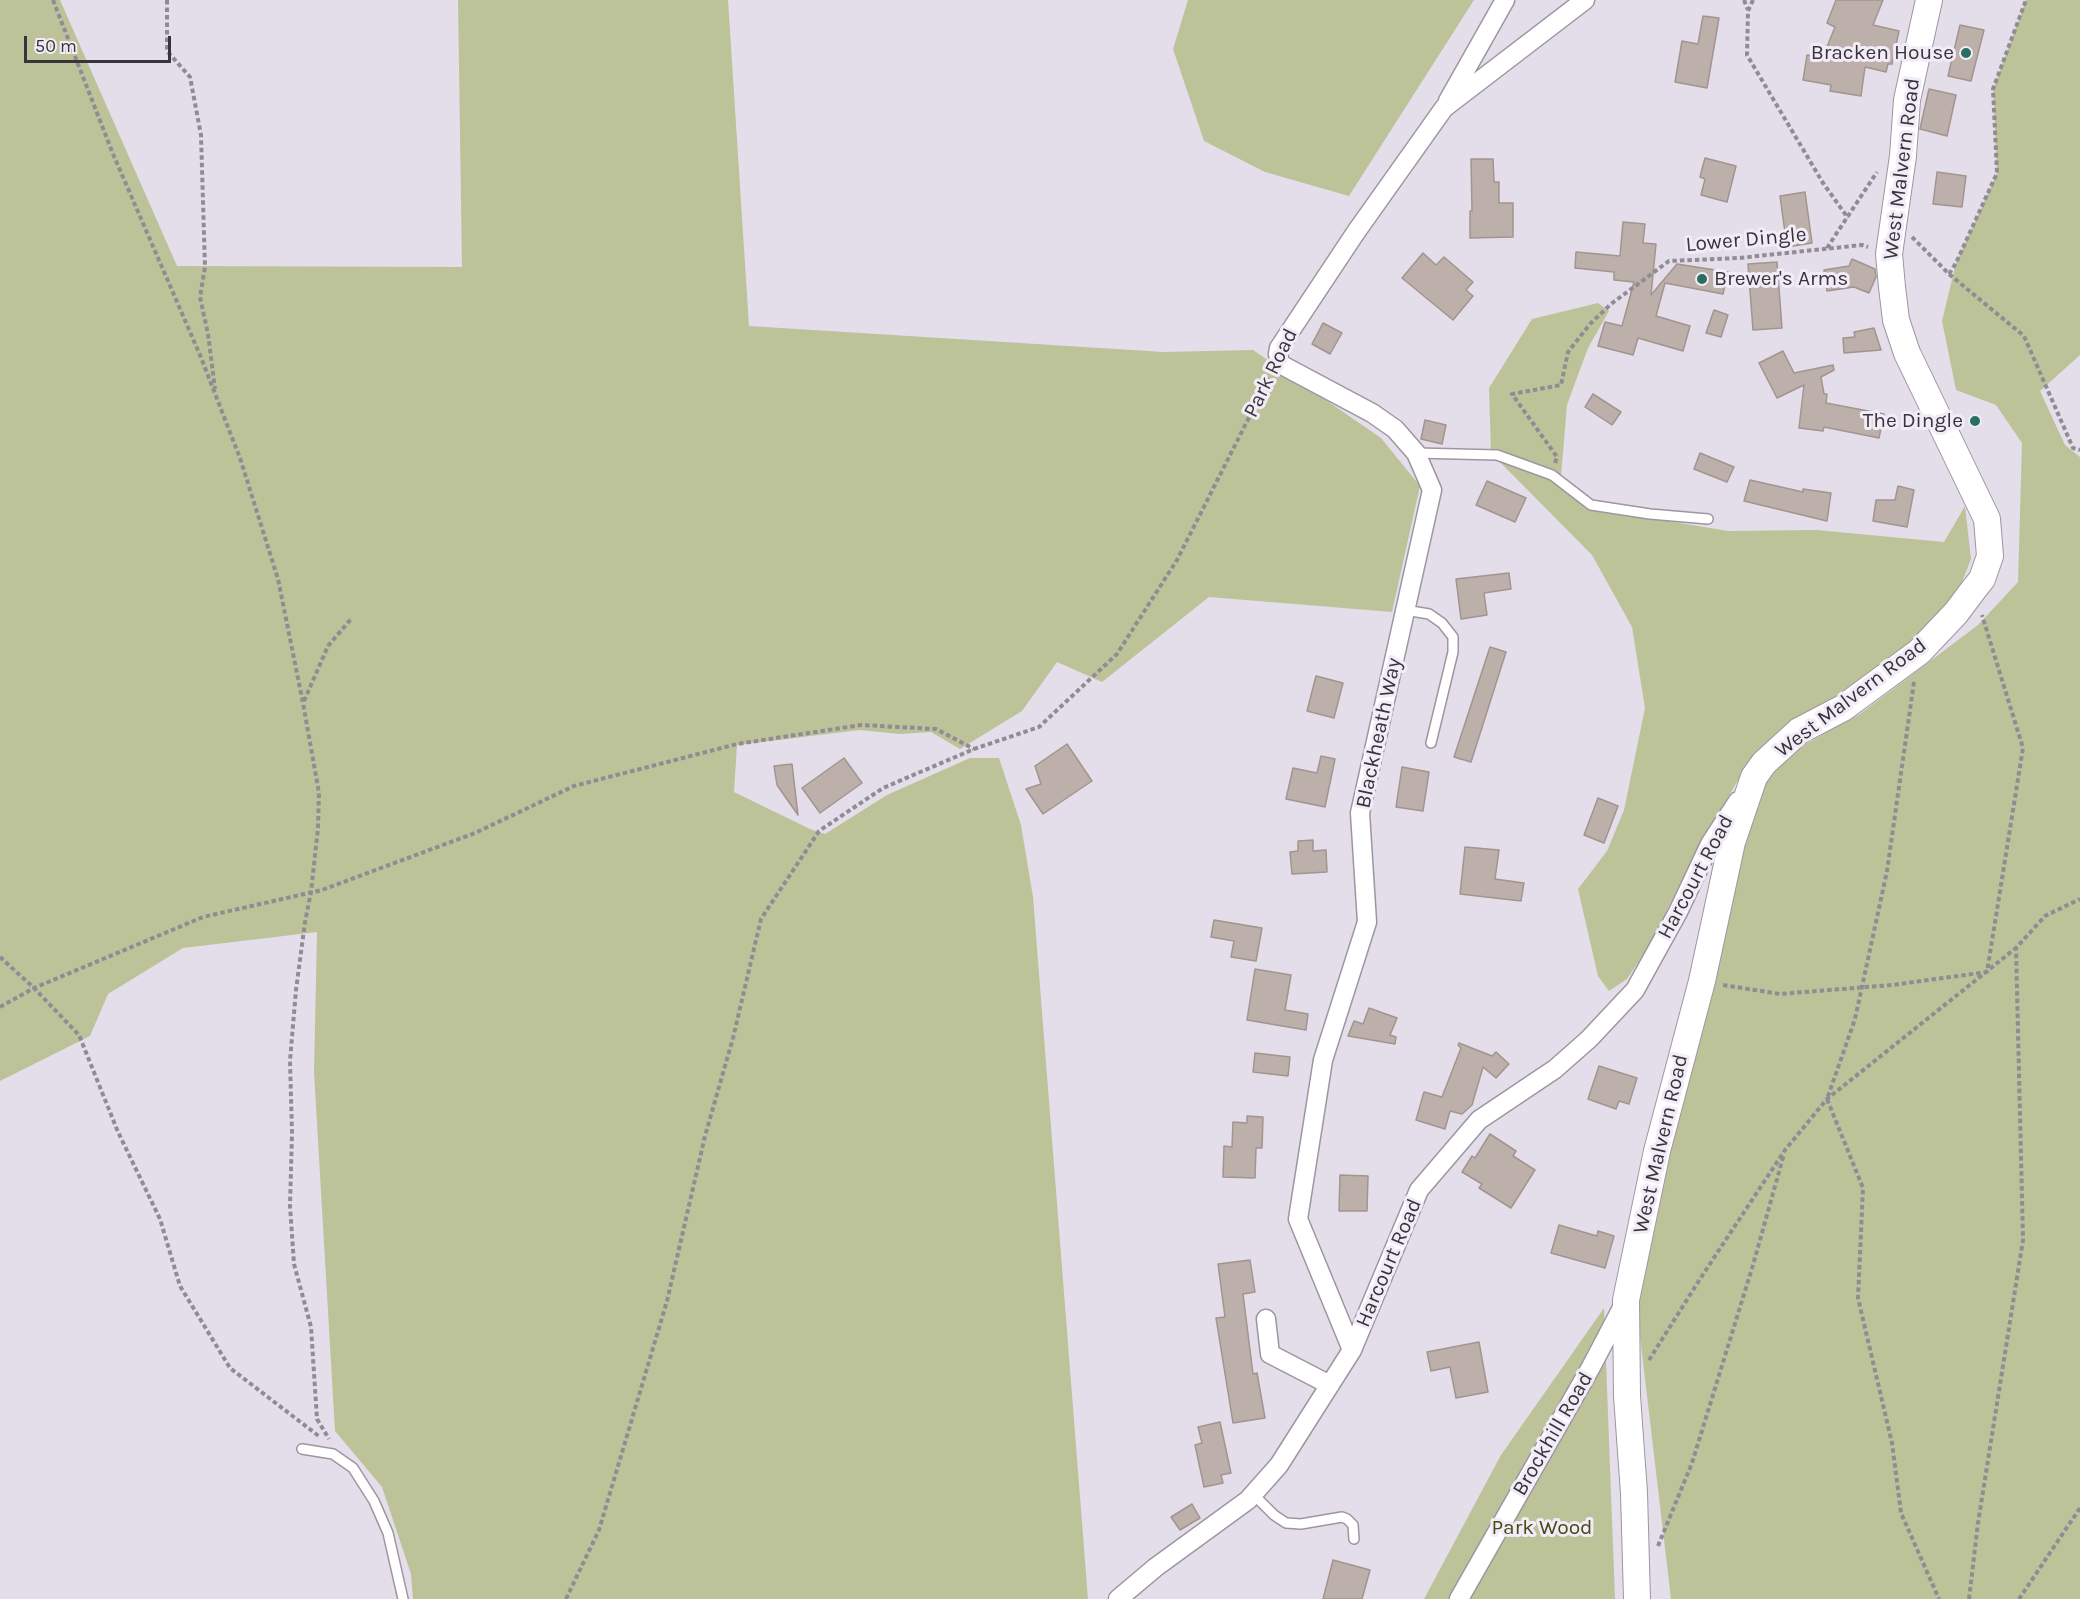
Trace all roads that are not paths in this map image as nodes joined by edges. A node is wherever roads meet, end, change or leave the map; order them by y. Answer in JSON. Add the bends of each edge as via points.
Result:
{"nodes":[{"id":1,"x":1505,"y":0,"type":"edge"},
{"id":2,"x":1585,"y":0,"type":"edge"},
{"id":3,"x":1929,"y":0,"type":"edge"},
{"id":4,"x":1444,"y":108,"type":"junction"},
{"id":5,"x":1279,"y":358,"type":"joint"},
{"id":6,"x":1416,"y":453,"type":"junction"},
{"id":7,"x":1708,"y":519,"type":"dead end"},
{"id":8,"x":1405,"y":610,"type":"junction"},
{"id":9,"x":1431,"y":742,"type":"dead end"},
{"id":10,"x":1754,"y":777,"type":"junction"},
{"id":11,"x":1626,"y":1300,"type":"junction"},
{"id":12,"x":1266,"y":1319,"type":"dead end"},
{"id":13,"x":1352,"y":1350,"type":"junction"},
{"id":14,"x":1330,"y":1385,"type":"junction"},
{"id":15,"x":302,"y":1449,"type":"dead end"},
{"id":16,"x":1253,"y":1494,"type":"junction"},
{"id":17,"x":1354,"y":1539,"type":"dead end"},
{"id":18,"x":403,"y":1599,"type":"edge"},
{"id":19,"x":1118,"y":1599,"type":"edge"},
{"id":20,"x":1459,"y":1599,"type":"edge"},
{"id":21,"x":1637,"y":1599,"type":"edge"}],
"edges":[{"from":1,"to":4,"type":"street"},
{"from":2,"to":4,"type":"street","name":"Park Road"},
{"from":3,"to":10,"type":"main road","name":"West Malvern Road","via":[[1907,100],[1889,254],[1896,320],[1907,353],[1987,519],[1990,556],[1982,579],[1919,652],[1843,708],[1799,731]]},
{"from":4,"to":5,"type":"street","name":"Park Road","via":[[1279,348]]},
{"from":5,"to":6,"type":"street","name":"Blackheath Way","via":[[1285,367],[1372,413],[1395,429]]},
{"from":6,"to":7,"type":"lane","via":[[1497,456],[1552,475],[1590,505]]},
{"from":6,"to":8,"type":"street","name":"Blackheath Way","via":[[1432,490]]},
{"from":8,"to":9,"type":"lane","via":[[1429,614],[1452,637],[1453,652]]},
{"from":8,"to":13,"type":"street","name":"Blackheath Way","via":[[1360,813],[1367,922],[1323,1060],[1298,1219]]},
{"from":10,"to":11,"type":"main road","name":"West Malvern Road","via":[[1732,842],[1702,981],[1657,1151]]},
{"from":10,"to":13,"type":"street","name":"Harcourt Road","via":[[1710,844],[1635,990],[1555,1069],[1479,1120],[1419,1191]]},
{"from":11,"to":20,"type":"street","name":"Brockhill Road"},
{"from":11,"to":21,"type":"main road","name":"West Malvern Road"},
{"from":12,"to":14,"type":"street","via":[[1270,1354]]},
{"from":13,"to":14,"type":"street","name":"Harcourt Road"},
{"from":14,"to":16,"type":"street","name":"Harcourt Road","via":[[1279,1465]]},
{"from":15,"to":18,"type":"lane","via":[[333,1450],[353,1468],[388,1533]]},
{"from":16,"to":17,"type":"lane","via":[[1286,1523],[1347,1519],[1353,1525]]},
{"from":16,"to":19,"type":"street","name":"Harcourt Road"}]}
